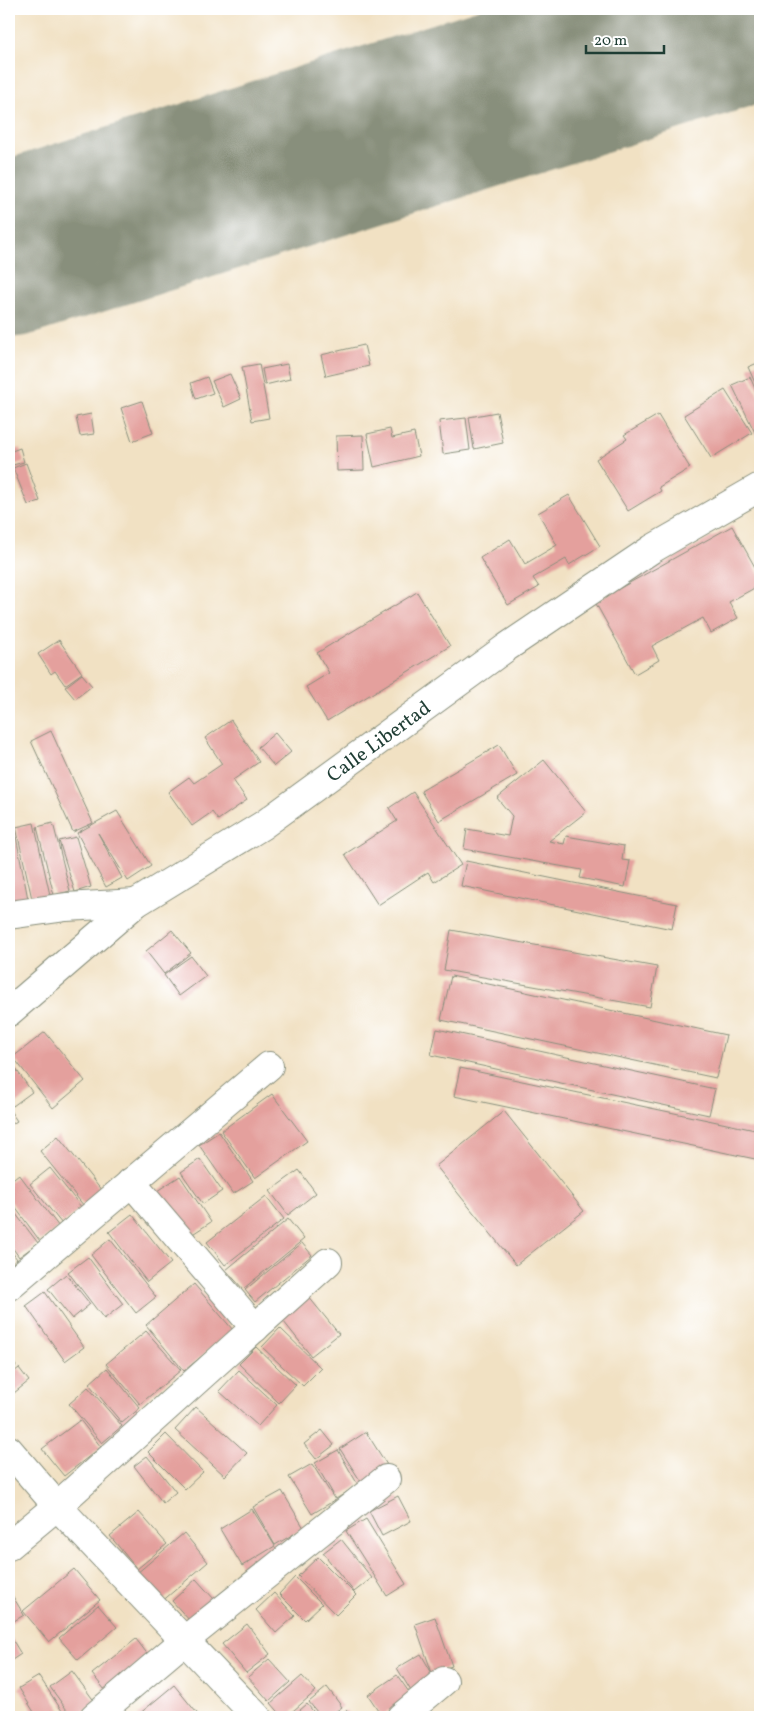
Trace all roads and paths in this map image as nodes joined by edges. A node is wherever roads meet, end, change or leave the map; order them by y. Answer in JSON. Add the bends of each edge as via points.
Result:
{"nodes":[{"id":1,"x":760,"y":487,"type":"edge"},
{"id":2,"x":136,"y":903,"type":"junction"},
{"id":3,"x":9,"y":915,"type":"edge"},
{"id":4,"x":9,"y":1012,"type":"edge"},
{"id":5,"x":268,"y":1066,"type":"dead end"},
{"id":6,"x":131,"y":1182,"type":"junction"},
{"id":7,"x":328,"y":1262,"type":"dead end"},
{"id":8,"x":9,"y":1286,"type":"edge"},
{"id":9,"x":255,"y":1328,"type":"junction"},
{"id":10,"x":9,"y":1450,"type":"edge"},
{"id":11,"x":386,"y":1479,"type":"dead end"},
{"id":12,"x":57,"y":1506,"type":"junction"},
{"id":13,"x":9,"y":1546,"type":"edge"},
{"id":14,"x":185,"y":1640,"type":"junction"},
{"id":15,"x":444,"y":1681,"type":"dead end"},
{"id":16,"x":94,"y":1717,"type":"edge"},
{"id":17,"x":257,"y":1717,"type":"edge"},
{"id":18,"x":401,"y":1717,"type":"edge"}],
"edges":[{"from":1,"to":2,"type":"street","name":"Calle Libertad","via":[[652,549],[507,647],[263,825]]},
{"from":2,"to":3,"type":"street","via":[[66,907]]},
{"from":2,"to":4,"type":"street","name":"Calle Libertad"},
{"from":5,"to":6,"type":"street"},
{"from":6,"to":8,"type":"street"},
{"from":6,"to":9,"type":"street"},
{"from":7,"to":9,"type":"street"},
{"from":9,"to":12,"type":"street"},
{"from":10,"to":12,"type":"street"},
{"from":11,"to":14,"type":"street"},
{"from":12,"to":13,"type":"street"},
{"from":12,"to":14,"type":"street"},
{"from":14,"to":16,"type":"street"},
{"from":14,"to":17,"type":"street"},
{"from":15,"to":18,"type":"street"}]}
